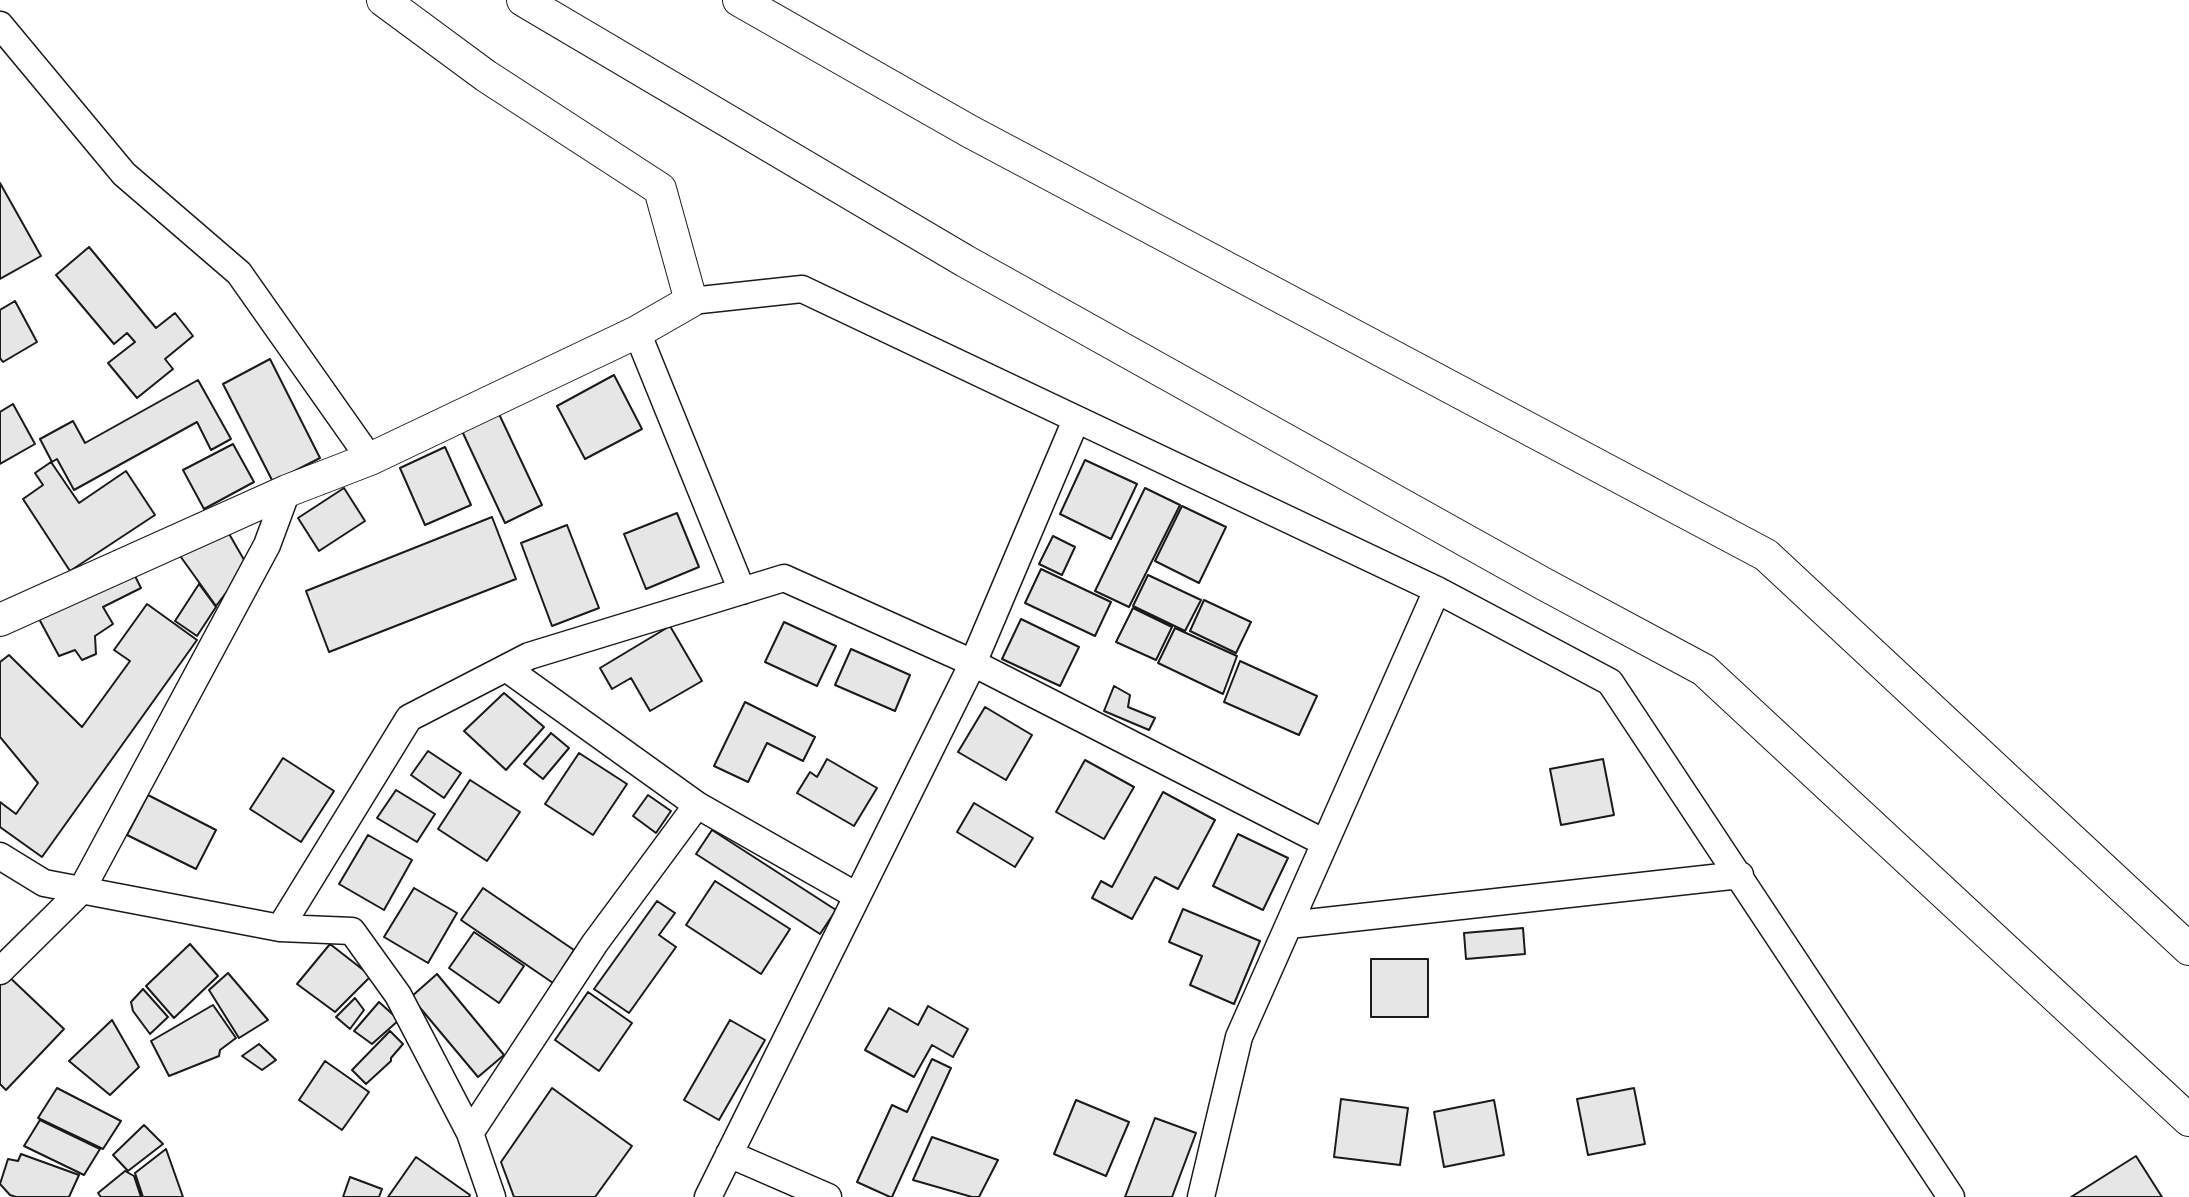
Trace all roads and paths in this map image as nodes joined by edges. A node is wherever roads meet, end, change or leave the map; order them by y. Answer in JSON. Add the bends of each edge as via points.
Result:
{"nodes":[{"id":1,"x":383,"y":0,"type":"edge"},
{"id":2,"x":422,"y":0,"type":"edge"},
{"id":3,"x":523,"y":0,"type":"edge"},
{"id":4,"x":739,"y":0,"type":"edge"},
{"id":5,"x":0,"y":25,"type":"edge"},
{"id":6,"x":427,"y":32,"type":"junction"},
{"id":7,"x":691,"y":301,"type":"junction"},
{"id":8,"x":638,"y":331,"type":"junction"},
{"id":9,"x":1076,"y":420,"type":"junction"},
{"id":10,"x":370,"y":459,"type":"junction"},
{"id":11,"x":287,"y":491,"type":"junction"},
{"id":12,"x":1437,"y":590,"type":"junction"},
{"id":13,"x":742,"y":591,"type":"junction"},
{"id":14,"x":0,"y":620,"type":"edge"},
{"id":15,"x":973,"y":663,"type":"junction"},
{"id":16,"x":506,"y":668,"type":"junction"},
{"id":17,"x":697,"y":805,"type":"junction"},
{"id":18,"x":1325,"y":843,"type":"junction"},
{"id":19,"x":0,"y":856,"type":"edge"},
{"id":20,"x":1740,"y":875,"type":"junction"},
{"id":21,"x":82,"y":891,"type":"junction"},
{"id":22,"x":857,"y":896,"type":"junction"},
{"id":23,"x":1289,"y":925,"type":"junction"},
{"id":24,"x":280,"y":928,"type":"junction"},
{"id":25,"x":2189,"y":949,"type":"edge"},
{"id":26,"x":0,"y":971,"type":"edge"},
{"id":27,"x":2189,"y":1120,"type":"edge"},
{"id":28,"x":470,"y":1133,"type":"junction"},
{"id":29,"x":729,"y":1154,"type":"junction"},
{"id":30,"x":492,"y":1197,"type":"edge"},
{"id":31,"x":708,"y":1197,"type":"edge"},
{"id":32,"x":828,"y":1197,"type":"edge"},
{"id":33,"x":1201,"y":1197,"type":"edge"},
{"id":34,"x":1951,"y":1197,"type":"edge"}],
"edges":[{"from":1,"to":6,"type":"street"},
{"from":2,"to":6,"type":"street"},
{"from":3,"to":27,"type":"street","via":[[965,261],[1704,670]]},
{"from":4,"to":25,"type":"street","via":[[968,131],[1766,555]]},
{"from":5,"to":10,"type":"street","via":[[124,174],[239,273]]},
{"from":6,"to":7,"type":"street","via":[[486,76],[660,189]]},
{"from":7,"to":8,"type":"street"},
{"from":7,"to":9,"type":"street","via":[[802,289]]},
{"from":8,"to":10,"type":"street"},
{"from":8,"to":13,"type":"street"},
{"from":9,"to":12,"type":"street"},
{"from":9,"to":15,"type":"street"},
{"from":10,"to":11,"type":"street"},
{"from":11,"to":14,"type":"street"},
{"from":11,"to":21,"type":"street","via":[[267,545]]},
{"from":12,"to":18,"type":"street"},
{"from":12,"to":20,"type":"street","via":[[1610,682]]},
{"from":13,"to":15,"type":"street","via":[[784,578]]},
{"from":13,"to":16,"type":"street","via":[[529,656]]},
{"from":15,"to":18,"type":"street"},
{"from":15,"to":22,"type":"street"},
{"from":16,"to":17,"type":"street"},
{"from":16,"to":24,"type":"street","via":[[409,718]]},
{"from":17,"to":22,"type":"street"},
{"from":17,"to":28,"type":"street","via":[[595,943]]},
{"from":18,"to":23,"type":"street"},
{"from":19,"to":21,"type":"street","via":[[44,883]]},
{"from":20,"to":23,"type":"street"},
{"from":20,"to":34,"type":"street"},
{"from":21,"to":24,"type":"street"},
{"from":21,"to":26,"type":"street"},
{"from":22,"to":29,"type":"street"},
{"from":23,"to":33,"type":"street","via":[[1239,1037]]},
{"from":24,"to":28,"type":"street","via":[[352,931],[398,995]]},
{"from":28,"to":30,"type":"street"},
{"from":29,"to":31,"type":"street"},
{"from":29,"to":32,"type":"street"}]}
